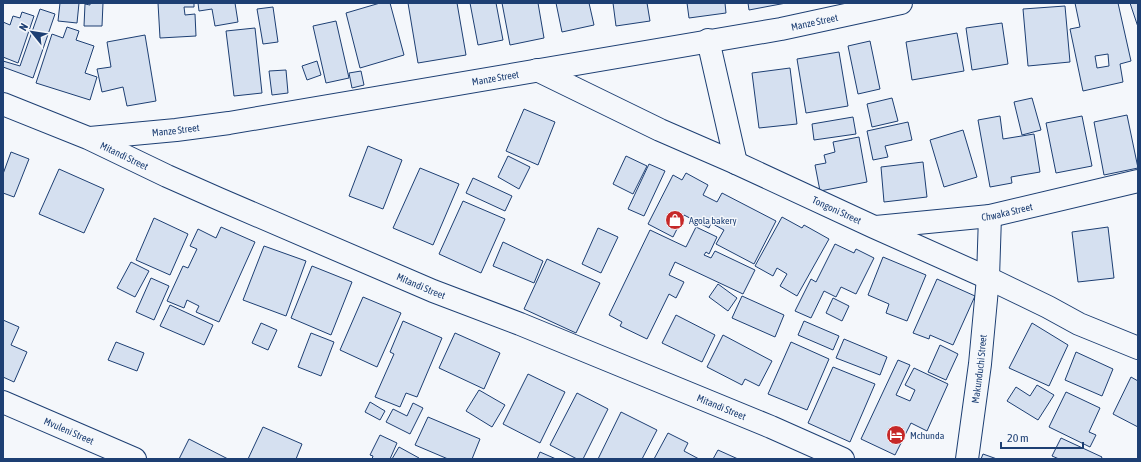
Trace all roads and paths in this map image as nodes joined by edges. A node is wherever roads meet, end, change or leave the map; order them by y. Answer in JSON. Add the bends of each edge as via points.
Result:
{"nodes":[{"id":1,"x":901,"y":3,"type":"edge"},
{"id":2,"x":708,"y":40,"type":"junction"},
{"id":3,"x":537,"y":70,"type":"junction"},
{"id":4,"x":3,"y":104,"type":"edge"},
{"id":5,"x":88,"y":138,"type":"junction"},
{"id":6,"x":736,"y":163,"type":"junction"},
{"id":7,"x":1138,"y":181,"type":"edge"},
{"id":8,"x":990,"y":216,"type":"junction"},
{"id":9,"x":874,"y":227,"type":"junction"},
{"id":10,"x":988,"y":278,"type":"junction"},
{"id":11,"x":1138,"y":348,"type":"edge"},
{"id":12,"x":3,"y":402,"type":"edge"},
{"id":13,"x":135,"y":459,"type":"edge"},
{"id":14,"x":843,"y":459,"type":"edge"},
{"id":15,"x":967,"y":459,"type":"edge"}],
"edges":[{"from":1,"to":2,"type":"street","name":"Manze Street","via":[[781,29]]},
{"from":2,"to":3,"type":"street","name":"Manze Street"},
{"from":2,"to":6,"type":"street"},
{"from":3,"to":5,"type":"street","name":"Manze Street","via":[[229,123]]},
{"from":3,"to":6,"type":"street","name":"Tongoni Street","via":[[660,130]]},
{"from":4,"to":5,"type":"street","name":"Mitandi Street"},
{"from":5,"to":14,"type":"street","name":"Mitandi Street","via":[[396,276],[520,324]]},
{"from":6,"to":9,"type":"street","name":"Tongoni Street"},
{"from":7,"to":8,"type":"street","name":"Chwaka Street"},
{"from":8,"to":9,"type":"street","name":"Chwaka Street"},
{"from":8,"to":10,"type":"street","name":"Makunduchi Street"},
{"from":9,"to":10,"type":"street","name":"Tongoni Street"},
{"from":10,"to":11,"type":"street","name":"Tongoni Street","via":[[1078,324]]},
{"from":10,"to":15,"type":"street","name":"Makunduchi Street"},
{"from":12,"to":13,"type":"street","name":"Mvuleni Street"}]}
